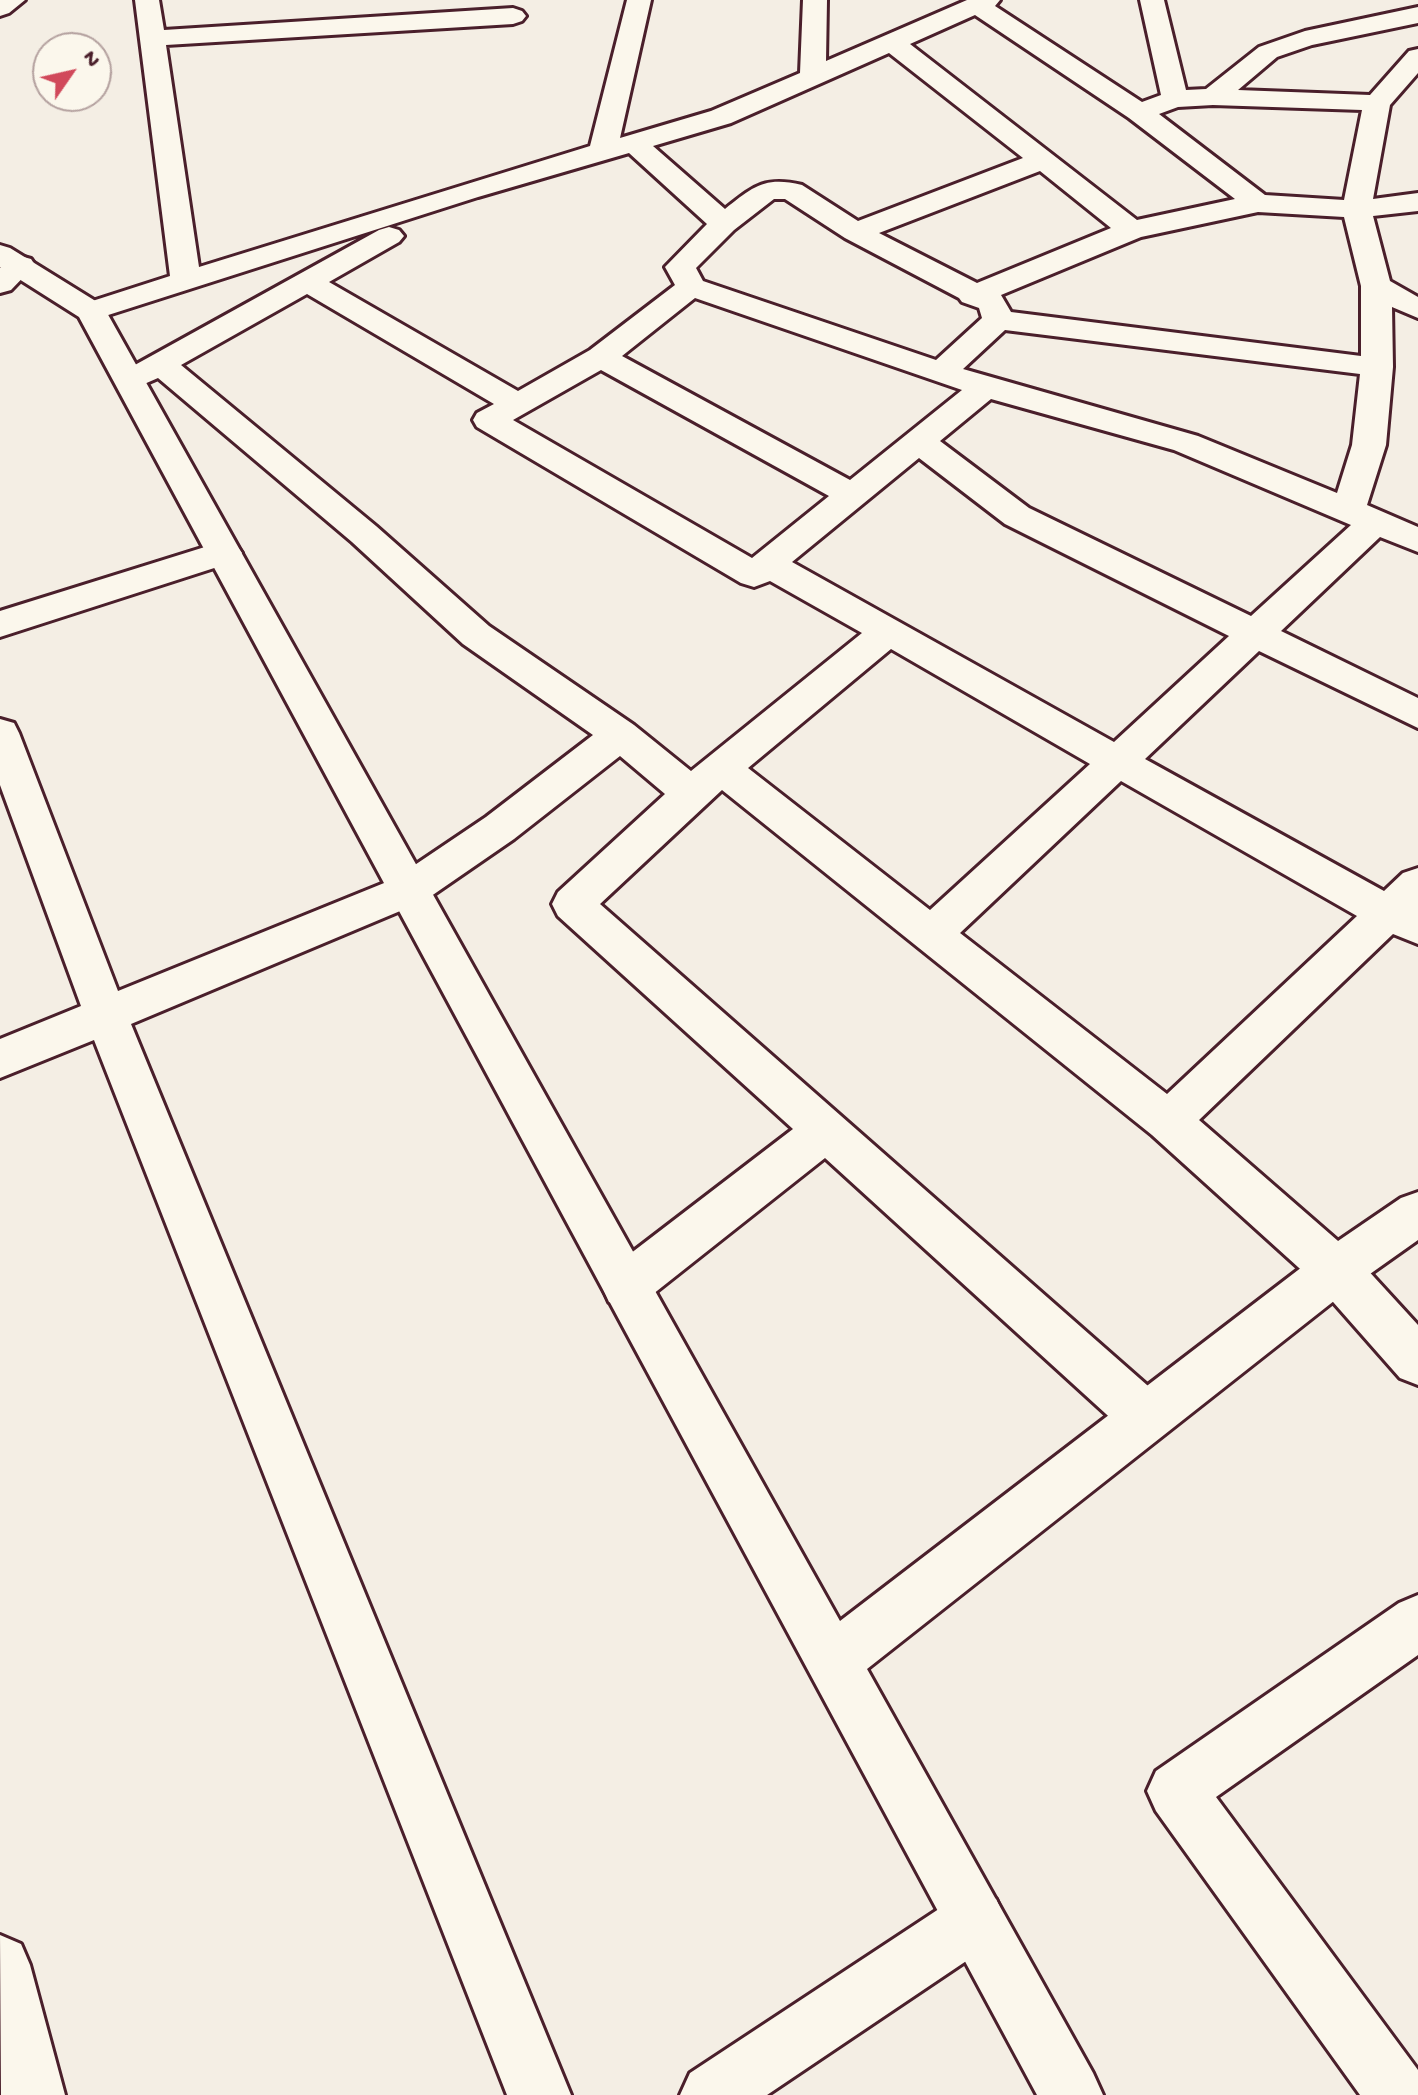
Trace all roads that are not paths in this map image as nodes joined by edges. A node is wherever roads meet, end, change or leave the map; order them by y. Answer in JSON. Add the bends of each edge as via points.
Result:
{"nodes":[{"id":1,"x":13,"y":0,"type":"edge"},
{"id":2,"x":147,"y":0,"type":"edge"},
{"id":3,"x":639,"y":0,"type":"edge"},
{"id":4,"x":815,"y":0,"type":"edge"},
{"id":5,"x":1152,"y":0,"type":"edge"},
{"id":6,"x":983,"y":2,"type":"edge"},
{"id":7,"x":0,"y":8,"type":"edge"},
{"id":8,"x":1418,"y":15,"type":"edge"},
{"id":9,"x":513,"y":16,"type":"dead end"},
{"id":10,"x":153,"y":38,"type":"junction"},
{"id":11,"x":892,"y":42,"type":"junction"},
{"id":12,"x":1418,"y":57,"type":"edge"},
{"id":13,"x":813,"y":76,"type":"junction"},
{"id":14,"x":1213,"y":97,"type":"junction"},
{"id":15,"x":1175,"y":99,"type":"junction"},
{"id":16,"x":1377,"y":103,"type":"junction"},
{"id":17,"x":1139,"y":112,"type":"junction"},
{"id":18,"x":634,"y":143,"type":"junction"},
{"id":19,"x":603,"y":151,"type":"junction"},
{"id":20,"x":1044,"y":160,"type":"junction"},
{"id":21,"x":468,"y":191,"type":"junction"},
{"id":22,"x":1418,"y":202,"type":"edge"},
{"id":23,"x":1258,"y":203,"type":"junction"},
{"id":24,"x":1357,"y":209,"type":"junction"},
{"id":25,"x":724,"y":224,"type":"junction"},
{"id":26,"x":1132,"y":230,"type":"junction"},
{"id":27,"x":855,"y":232,"type":"junction"},
{"id":28,"x":7,"y":268,"type":"edge"},
{"id":29,"x":186,"y":280,"type":"junction"},
{"id":30,"x":308,"y":282,"type":"junction"},
{"id":31,"x":1376,"y":286,"type":"junction"},
{"id":32,"x":691,"y":287,"type":"junction"},
{"id":33,"x":973,"y":296,"type":"junction"},
{"id":34,"x":1418,"y":309,"type":"edge"},
{"id":35,"x":91,"y":311,"type":"junction"},
{"id":36,"x":998,"y":320,"type":"junction"},
{"id":37,"x":601,"y":357,"type":"junction"},
{"id":38,"x":1377,"y":367,"type":"junction"},
{"id":39,"x":942,"y":371,"type":"junction"},
{"id":40,"x":145,"y":373,"type":"junction"},
{"id":41,"x":985,"y":387,"type":"junction"},
{"id":42,"x":517,"y":404,"type":"junction"},
{"id":43,"x":919,"y":441,"type":"junction"},
{"id":44,"x":852,"y":495,"type":"junction"},
{"id":45,"x":1362,"y":516,"type":"junction"},
{"id":46,"x":1418,"y":540,"type":"edge"},
{"id":47,"x":224,"y":553,"type":"junction"},
{"id":48,"x":768,"y":564,"type":"junction"},
{"id":49,"x":0,"y":624,"type":"edge"},
{"id":50,"x":888,"y":632,"type":"junction"},
{"id":51,"x":1255,"y":634,"type":"junction"},
{"id":52,"x":1418,"y":714,"type":"edge"},
{"id":53,"x":0,"y":733,"type":"edge"},
{"id":54,"x":620,"y":735,"type":"junction"},
{"id":55,"x":1119,"y":761,"type":"junction"},
{"id":56,"x":706,"y":780,"type":"junction"},
{"id":57,"x":1418,"y":884,"type":"edge"},
{"id":58,"x":409,"y":890,"type":"junction"},
{"id":59,"x":1403,"y":920,"type":"edge"},
{"id":60,"x":932,"y":934,"type":"junction"},
{"id":61,"x":106,"y":1016,"type":"junction"},
{"id":62,"x":0,"y":1059,"type":"edge"},
{"id":63,"x":1168,"y":1121,"type":"junction"},
{"id":64,"x":826,"y":1130,"type":"junction"},
{"id":65,"x":1418,"y":1213,"type":"edge"},
{"id":66,"x":1336,"y":1270,"type":"junction"},
{"id":67,"x":626,"y":1286,"type":"junction"},
{"id":68,"x":1418,"y":1361,"type":"edge"},
{"id":69,"x":1146,"y":1417,"type":"junction"},
{"id":70,"x":1418,"y":1622,"type":"edge"},
{"id":71,"x":833,"y":1661,"type":"junction"},
{"id":72,"x":975,"y":1920,"type":"junction"},
{"id":73,"x":0,"y":1965,"type":"edge"},
{"id":74,"x":33,"y":2095,"type":"edge"},
{"id":75,"x":539,"y":2095,"type":"edge"},
{"id":76,"x":712,"y":2095,"type":"edge"},
{"id":77,"x":1071,"y":2095,"type":"edge"},
{"id":78,"x":1398,"y":2095,"type":"edge"}],
"edges":[{"from":1,"to":7,"type":"street"},
{"from":2,"to":10,"type":"street"},
{"from":3,"to":19,"type":"street"},
{"from":4,"to":13,"type":"street"},
{"from":5,"to":15,"type":"street"},
{"from":6,"to":11,"type":"street"},
{"from":6,"to":17,"type":"street"},
{"from":8,"to":14,"type":"street","via":[[1268,52]]},
{"from":9,"to":10,"type":"street"},
{"from":10,"to":29,"type":"street"},
{"from":11,"to":13,"type":"street"},
{"from":11,"to":20,"type":"street"},
{"from":12,"to":16,"type":"street"},
{"from":13,"to":18,"type":"street","via":[[721,117]]},
{"from":14,"to":15,"type":"street"},
{"from":14,"to":16,"type":"street"},
{"from":15,"to":17,"type":"street"},
{"from":16,"to":24,"type":"street"},
{"from":17,"to":23,"type":"street"},
{"from":18,"to":19,"type":"street"},
{"from":18,"to":25,"type":"street"},
{"from":19,"to":21,"type":"street"},
{"from":20,"to":26,"type":"street"},
{"from":20,"to":27,"type":"street"},
{"from":21,"to":29,"type":"street"},
{"from":21,"to":30,"type":"street"},
{"from":22,"to":24,"type":"street"},
{"from":23,"to":24,"type":"street"},
{"from":23,"to":26,"type":"street"},
{"from":24,"to":31,"type":"street"},
{"from":25,"to":27,"type":"street","via":[[767,190],[781,188]]},
{"from":25,"to":32,"type":"street","via":[[680,267]]},
{"from":26,"to":33,"type":"street"},
{"from":27,"to":33,"type":"street"},
{"from":28,"to":35,"type":"street"},
{"from":29,"to":35,"type":"street"},
{"from":30,"to":40,"type":"street"},
{"from":30,"to":42,"type":"street"},
{"from":31,"to":34,"type":"street"},
{"from":31,"to":38,"type":"street"},
{"from":32,"to":37,"type":"street"},
{"from":32,"to":39,"type":"street"},
{"from":33,"to":36,"type":"street","via":[[992,303]]},
{"from":35,"to":40,"type":"street"},
{"from":36,"to":38,"type":"street"},
{"from":36,"to":39,"type":"street"},
{"from":37,"to":42,"type":"street"},
{"from":37,"to":44,"type":"street"},
{"from":38,"to":45,"type":"street"},
{"from":39,"to":41,"type":"street"},
{"from":40,"to":47,"type":"street"},
{"from":40,"to":54,"type":"street","via":[[364,534],[476,635]]},
{"from":41,"to":43,"type":"street"},
{"from":41,"to":45,"type":"street","via":[[1186,443]]},
{"from":42,"to":48,"type":"street","via":[[489,420],[754,575]]},
{"from":43,"to":44,"type":"street"},
{"from":43,"to":51,"type":"street","via":[[1017,516]]},
{"from":44,"to":48,"type":"street"},
{"from":45,"to":46,"type":"street"},
{"from":45,"to":51,"type":"street"},
{"from":47,"to":49,"type":"street"},
{"from":47,"to":58,"type":"street"},
{"from":48,"to":50,"type":"street"},
{"from":50,"to":55,"type":"street"},
{"from":50,"to":56,"type":"street"},
{"from":51,"to":52,"type":"street"},
{"from":51,"to":55,"type":"street"},
{"from":53,"to":61,"type":"street"},
{"from":54,"to":56,"type":"street"},
{"from":54,"to":58,"type":"street"},
{"from":55,"to":59,"type":"street"},
{"from":55,"to":60,"type":"street"},
{"from":56,"to":60,"type":"street"},
{"from":56,"to":64,"type":"street","via":[[573,904]]},
{"from":57,"to":59,"type":"street"},
{"from":58,"to":61,"type":"street"},
{"from":58,"to":67,"type":"street"},
{"from":59,"to":63,"type":"street"},
{"from":60,"to":63,"type":"street"},
{"from":61,"to":62,"type":"street"},
{"from":61,"to":75,"type":"street"},
{"from":63,"to":66,"type":"street"},
{"from":64,"to":67,"type":"street"},
{"from":64,"to":69,"type":"street"},
{"from":65,"to":66,"type":"street"},
{"from":66,"to":68,"type":"street"},
{"from":66,"to":69,"type":"street"},
{"from":67,"to":71,"type":"street"},
{"from":69,"to":71,"type":"street"},
{"from":70,"to":78,"type":"street","via":[[1176,1791]]},
{"from":71,"to":72,"type":"street"},
{"from":72,"to":76,"type":"street"},
{"from":72,"to":77,"type":"street"},
{"from":73,"to":74,"type":"street"}]}
